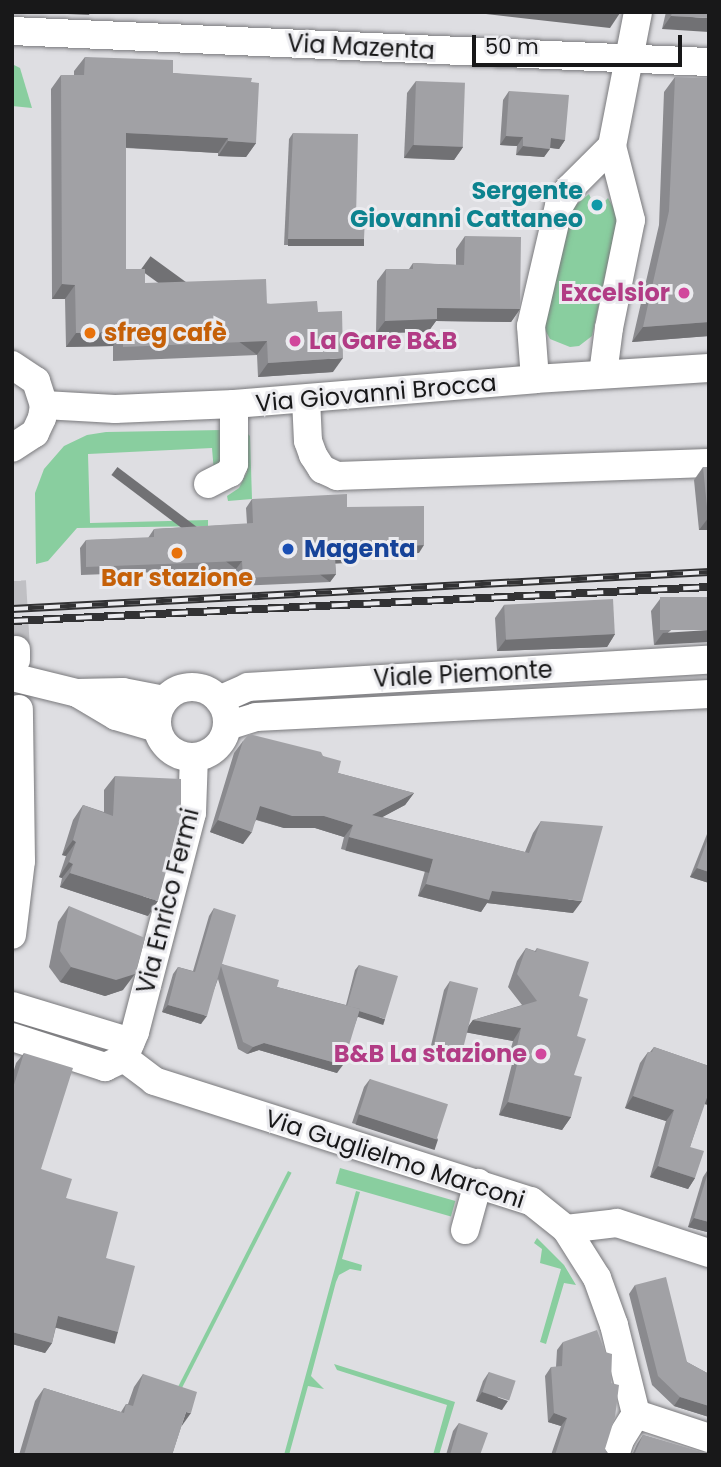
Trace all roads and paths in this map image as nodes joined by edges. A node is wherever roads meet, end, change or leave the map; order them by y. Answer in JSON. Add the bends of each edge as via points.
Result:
{"nodes":[{"id":1,"x":638,"y":12,"type":"edge"},
{"id":2,"x":12,"y":31,"type":"edge"},
{"id":3,"x":627,"y":60,"type":"junction"},
{"id":4,"x":709,"y":62,"type":"edge"},
{"id":5,"x":612,"y":146,"type":"junction"},
{"id":6,"x":12,"y":365,"type":"edge"},
{"id":7,"x":709,"y":368,"type":"edge"},
{"id":8,"x":603,"y":374,"type":"junction"},
{"id":9,"x":535,"y":379,"type":"junction"},
{"id":10,"x":306,"y":399,"type":"junction"},
{"id":11,"x":234,"y":404,"type":"junction"},
{"id":12,"x":44,"y":405,"type":"junction"},
{"id":13,"x":12,"y":448,"type":"edge"},
{"id":14,"x":709,"y":463,"type":"edge"},
{"id":15,"x":208,"y":484,"type":"dead end"},
{"id":16,"x":709,"y":660,"type":"edge"},
{"id":17,"x":15,"y":662,"type":"edge"},
{"id":18,"x":77,"y":693,"type":"junction"},
{"id":19,"x":709,"y":694,"type":"edge"},
{"id":20,"x":164,"y":700,"type":"junction"},
{"id":21,"x":19,"y":709,"type":"dead end"},
{"id":22,"x":223,"y":713,"type":"junction"},
{"id":23,"x":157,"y":728,"type":"junction"},
{"id":24,"x":194,"y":758,"type":"junction"},
{"id":25,"x":12,"y":935,"type":"edge"},
{"id":26,"x":12,"y":1006,"type":"edge"},
{"id":27,"x":12,"y":1037,"type":"edge"},
{"id":28,"x":127,"y":1050,"type":"junction"},
{"id":29,"x":478,"y":1183,"type":"junction"},
{"id":30,"x":566,"y":1229,"type":"junction"},
{"id":31,"x":465,"y":1230,"type":"dead end"},
{"id":32,"x":709,"y":1253,"type":"edge"},
{"id":33,"x":636,"y":1415,"type":"junction"},
{"id":34,"x":709,"y":1438,"type":"edge"},
{"id":35,"x":615,"y":1455,"type":"edge"}],
"edges":[{"from":1,"to":3,"type":"street"},
{"from":2,"to":3,"type":"street","name":"Via Mazenta"},
{"from":3,"to":4,"type":"street","name":"Via Mazenta"},
{"from":3,"to":5,"type":"street"},
{"from":5,"to":8,"type":"street","via":[[631,220]]},
{"from":5,"to":9,"type":"street","via":[[570,188],[559,206],[531,326]]},
{"from":6,"to":12,"type":"street","via":[[36,381]]},
{"from":7,"to":8,"type":"street","name":"Via Giovanni Brocca"},
{"from":8,"to":9,"type":"street","name":"Via Giovanni Brocca"},
{"from":9,"to":10,"type":"street","name":"Via Giovanni Brocca"},
{"from":10,"to":11,"type":"street","name":"Via Giovanni Brocca"},
{"from":10,"to":14,"type":"street","via":[[313,455],[322,469],[337,477]]},
{"from":11,"to":12,"type":"street","name":"Via Giovanni Brocca","via":[[115,410]]},
{"from":11,"to":15,"type":"street","via":[[234,464],[230,473]]},
{"from":12,"to":13,"type":"street","via":[[35,433]]},
{"from":16,"to":22,"type":"street","name":"Viale Piemonte","via":[[248,687]]},
{"from":17,"to":18,"type":"street"},
{"from":18,"to":20,"type":"street","via":[[123,692]]},
{"from":18,"to":23,"type":"street","via":[[116,716]]},
{"from":19,"to":22,"type":"street","name":"Viale Piemonte","via":[[256,717]]},
{"from":20,"to":22,"type":"street","via":[[177,690],[206,690]]},
{"from":20,"to":23,"type":"street"},
{"from":21,"to":25,"type":"street","via":[[21,861]]},
{"from":22,"to":24,"type":"street","via":[[216,748]]},
{"from":23,"to":24,"type":"street","via":[[167,748]]},
{"from":24,"to":28,"type":"street","name":"Via Enrico Fermi","via":[[192,813]]},
{"from":26,"to":28,"type":"street","name":"Via Guglielmo Marconi"},
{"from":27,"to":28,"type":"street","via":[[105,1067]]},
{"from":28,"to":29,"type":"street","name":"Via Guglielmo Marconi","via":[[154,1081]]},
{"from":29,"to":30,"type":"street","name":"Via Guglielmo Marconi","via":[[531,1201]]},
{"from":29,"to":31,"type":"street"},
{"from":30,"to":32,"type":"street","via":[[617,1223]]},
{"from":30,"to":33,"type":"street","name":"Via Guglielmo Marconi","via":[[597,1278]]},
{"from":33,"to":34,"type":"street"},
{"from":33,"to":35,"type":"street"}]}
